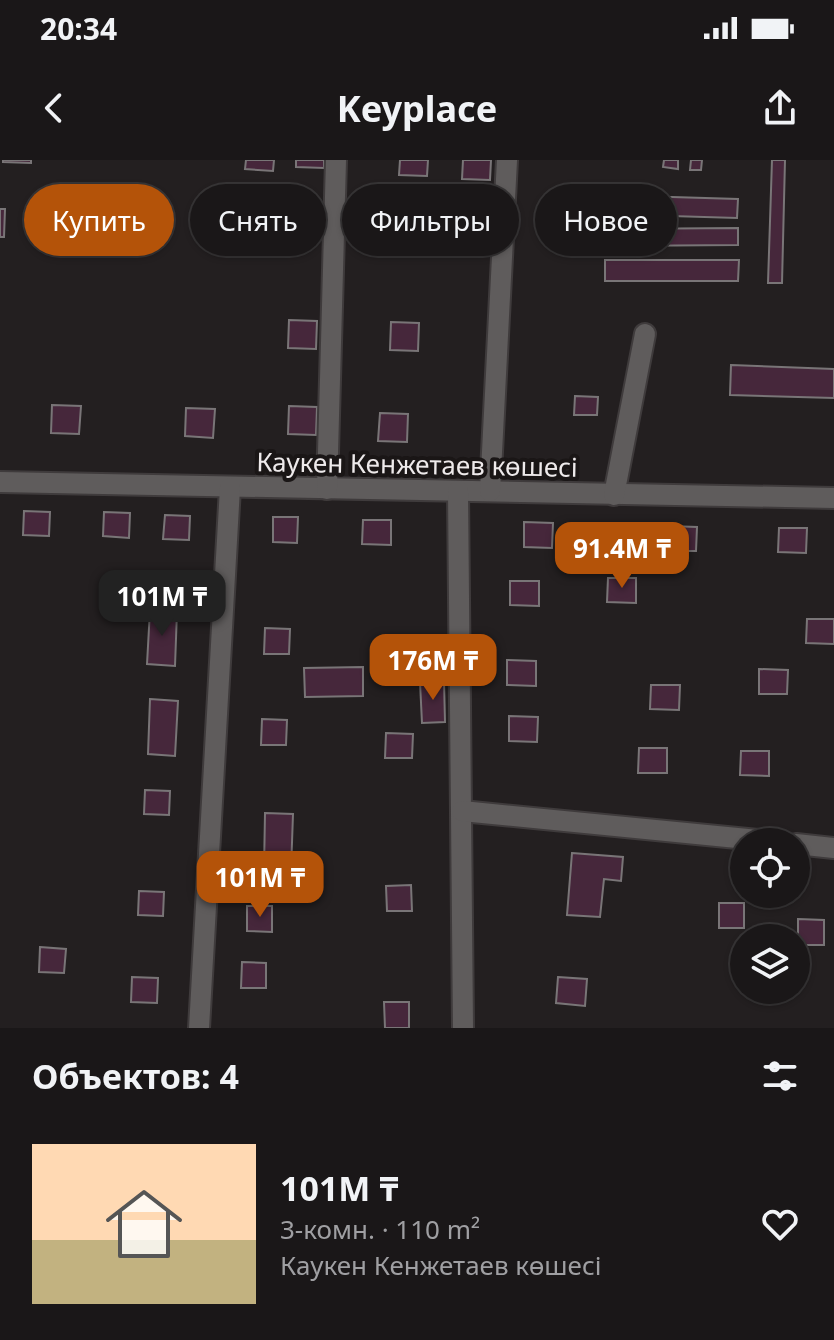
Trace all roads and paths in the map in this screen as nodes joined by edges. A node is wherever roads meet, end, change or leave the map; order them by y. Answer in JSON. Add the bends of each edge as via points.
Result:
{"nodes":[{"id":1,"x":336,"y":160,"type":"edge"},
{"id":2,"x":507,"y":160,"type":"edge"},
{"id":3,"x":645,"y":334,"type":"dead end"},
{"id":4,"x":0,"y":482,"type":"edge"},
{"id":5,"x":230,"y":488,"type":"junction"},
{"id":6,"x":327,"y":489,"type":"junction"},
{"id":7,"x":458,"y":491,"type":"junction"},
{"id":8,"x":490,"y":491,"type":"junction"},
{"id":9,"x":614,"y":495,"type":"junction"},
{"id":10,"x":834,"y":498,"type":"edge"},
{"id":11,"x":462,"y":811,"type":"junction"},
{"id":12,"x":730,"y":837,"type":"edge"},
{"id":13,"x":810,"y":845,"type":"edge"},
{"id":14,"x":834,"y":848,"type":"edge"},
{"id":15,"x":199,"y":1028,"type":"edge"},
{"id":16,"x":463,"y":1028,"type":"edge"}],
"edges":[{"from":1,"to":6,"type":"street"},
{"from":2,"to":8,"type":"street"},
{"from":3,"to":9,"type":"street"},
{"from":4,"to":5,"type":"street","name":"Каукен Кенжетаев көшесі"},
{"from":5,"to":6,"type":"street","name":"Каукен Кенжетаев көшесі"},
{"from":5,"to":15,"type":"street"},
{"from":6,"to":7,"type":"street","name":"Каукен Кенжетаев көшесі"},
{"from":7,"to":8,"type":"street","name":"Каукен Кенжетаев көшесі"},
{"from":7,"to":11,"type":"street"},
{"from":8,"to":9,"type":"street","name":"Каукен Кенжетаев көшесі"},
{"from":9,"to":10,"type":"street","name":"Каукен Кенжетаев көшесі"},
{"from":11,"to":12,"type":"street"},
{"from":11,"to":16,"type":"street"},
{"from":13,"to":14,"type":"street"}]}
